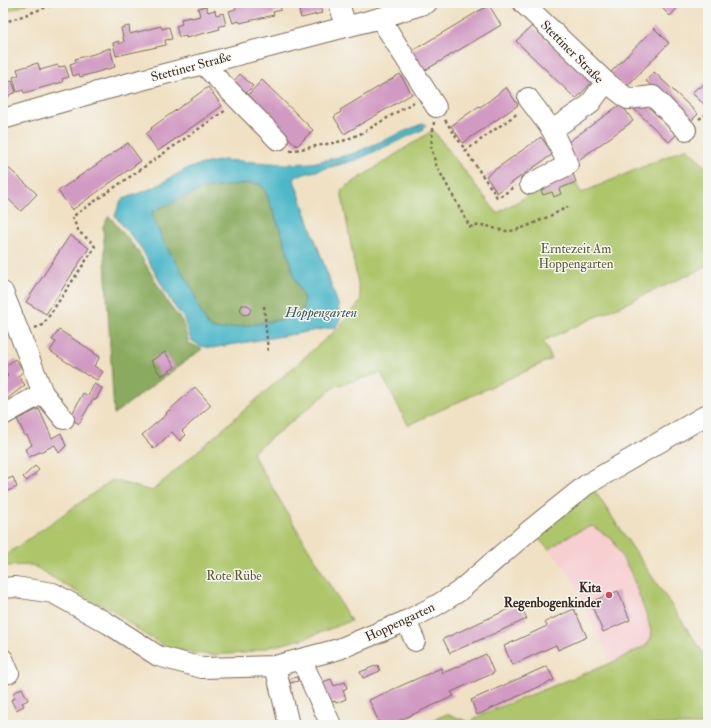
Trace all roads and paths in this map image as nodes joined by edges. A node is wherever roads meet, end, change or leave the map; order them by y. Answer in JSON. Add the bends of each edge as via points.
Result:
{"nodes":[{"id":1,"x":58,"y":3,"type":"edge"},
{"id":2,"x":339,"y":3,"type":"edge"},
{"id":3,"x":427,"y":3,"type":"edge"},
{"id":4,"x":523,"y":3,"type":"edge"},
{"id":5,"x":380,"y":18,"type":"junction"},
{"id":6,"x":3,"y":23,"type":"edge"},
{"id":7,"x":346,"y":27,"type":"junction"},
{"id":8,"x":203,"y":64,"type":"junction"},
{"id":9,"x":606,"y":82,"type":"junction"},
{"id":10,"x":432,"y":100,"type":"junction"},
{"id":11,"x":530,"y":100,"type":"joint"},
{"id":12,"x":240,"y":101,"type":"junction"},
{"id":13,"x":3,"y":119,"type":"edge"},
{"id":14,"x":433,"y":130,"type":"dead end"},
{"id":15,"x":552,"y":130,"type":"junction"},
{"id":16,"x":686,"y":130,"type":"dead end"},
{"id":17,"x":278,"y":140,"type":"joint"},
{"id":18,"x":465,"y":151,"type":"junction"},
{"id":19,"x":530,"y":184,"type":"joint"},
{"id":20,"x":568,"y":207,"type":"dead end"},
{"id":21,"x":3,"y":292,"type":"edge"},
{"id":22,"x":264,"y":306,"type":"dead end"},
{"id":23,"x":7,"y":319,"type":"edge"},
{"id":24,"x":19,"y":334,"type":"junction"},
{"id":25,"x":268,"y":352,"type":"dead end"},
{"id":26,"x":43,"y":393,"type":"junction"},
{"id":27,"x":708,"y":414,"type":"edge"},
{"id":28,"x":3,"y":416,"type":"edge"},
{"id":29,"x":64,"y":419,"type":"dead end"},
{"id":30,"x":3,"y":588,"type":"edge"},
{"id":31,"x":406,"y":621,"type":"junction"},
{"id":32,"x":416,"y":641,"type":"dead end"},
{"id":33,"x":301,"y":659,"type":"junction"},
{"id":34,"x":275,"y":666,"type":"junction"},
{"id":35,"x":289,"y":725,"type":"edge"},
{"id":36,"x":331,"y":725,"type":"edge"}],
"edges":[{"from":1,"to":6,"type":"path"},
{"from":2,"to":7,"type":"street"},
{"from":3,"to":5,"type":"street","name":"Stettiner Straße"},
{"from":4,"to":9,"type":"street","name":"Stettiner Straße"},
{"from":5,"to":7,"type":"street","name":"Stettiner Straße"},
{"from":5,"to":10,"type":"street","via":[[388,37]]},
{"from":7,"to":8,"type":"street","name":"Stettiner Straße"},
{"from":8,"to":12,"type":"street"},
{"from":8,"to":13,"type":"street","name":"Stettiner Straße"},
{"from":9,"to":15,"type":"street","name":"Stettiner Straße","via":[[589,105]]},
{"from":9,"to":16,"type":"street","via":[[628,99],[653,96]]},
{"from":10,"to":17,"type":"path","via":[[343,141],[290,151]]},
{"from":10,"to":18,"type":"path"},
{"from":11,"to":15,"type":"street"},
{"from":11,"to":18,"type":"path"},
{"from":12,"to":17,"type":"street"},
{"from":12,"to":24,"type":"path","via":[[72,217],[79,232],[95,247],[43,325]]},
{"from":14,"to":20,"type":"path","via":[[431,146],[436,165],[470,227],[481,224],[508,231],[522,228]]},
{"from":15,"to":19,"type":"street","via":[[568,165]]},
{"from":18,"to":19,"type":"path","via":[[497,196],[503,195],[524,179]]},
{"from":21,"to":23,"type":"street"},
{"from":22,"to":25,"type":"path"},
{"from":23,"to":24,"type":"street"},
{"from":24,"to":26,"type":"street"},
{"from":26,"to":28,"type":"street"},
{"from":26,"to":29,"type":"street"},
{"from":27,"to":31,"type":"street","name":"Hoppengarten","via":[[586,485],[458,592]]},
{"from":30,"to":34,"type":"street","name":"Hoppengarten","via":[[15,587],[53,593],[109,624],[158,656],[202,668]]},
{"from":31,"to":32,"type":"street"},
{"from":31,"to":33,"type":"street","name":"Hoppengarten","via":[[339,649]]},
{"from":33,"to":34,"type":"street","name":"Hoppengarten"},
{"from":33,"to":36,"type":"street"},
{"from":34,"to":35,"type":"street"}]}
